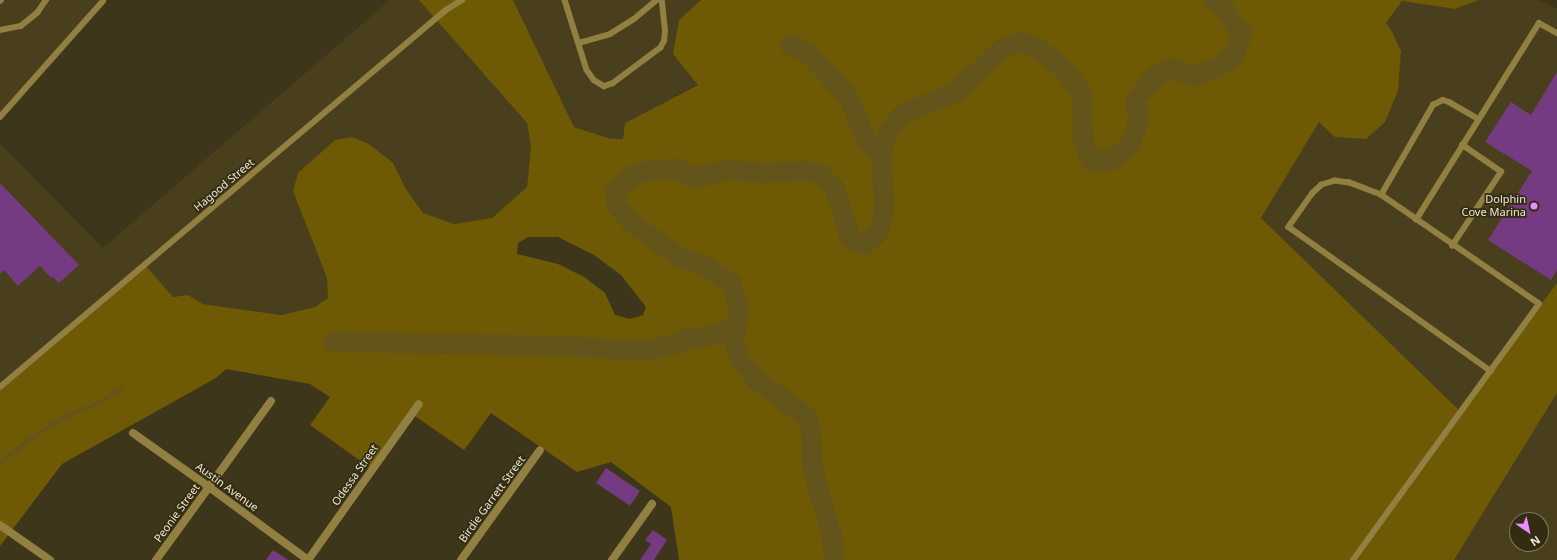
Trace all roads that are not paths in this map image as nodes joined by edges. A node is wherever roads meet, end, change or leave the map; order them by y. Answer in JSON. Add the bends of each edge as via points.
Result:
{"nodes":[{"id":1,"x":46,"y":0,"type":"edge"},
{"id":2,"x":462,"y":0,"type":"edge"},
{"id":3,"x":565,"y":0,"type":"edge"},
{"id":4,"x":657,"y":0,"type":"edge"},
{"id":5,"x":662,"y":0,"type":"edge"},
{"id":6,"x":103,"y":1,"type":"dead end"},
{"id":7,"x":0,"y":30,"type":"edge"},
{"id":8,"x":1557,"y":33,"type":"edge"},
{"id":9,"x":579,"y":43,"type":"junction"},
{"id":10,"x":0,"y":117,"type":"edge"},
{"id":11,"x":1479,"y":119,"type":"junction"},
{"id":12,"x":1462,"y":145,"type":"junction"},
{"id":13,"x":1380,"y":195,"type":"junction"},
{"id":14,"x":1416,"y":220,"type":"junction"},
{"id":15,"x":1452,"y":246,"type":"junction"},
{"id":16,"x":1491,"y":371,"type":"junction"},
{"id":17,"x":0,"y":387,"type":"edge"},
{"id":18,"x":271,"y":402,"type":"dead end"},
{"id":19,"x":419,"y":404,"type":"dead end"},
{"id":20,"x":133,"y":433,"type":"dead end"},
{"id":21,"x":540,"y":450,"type":"dead end"},
{"id":22,"x":209,"y":487,"type":"junction"},
{"id":23,"x":652,"y":504,"type":"dead end"},
{"id":24,"x":0,"y":525,"type":"edge"},
{"id":25,"x":50,"y":560,"type":"edge"},
{"id":26,"x":156,"y":560,"type":"edge"},
{"id":27,"x":308,"y":560,"type":"edge"},
{"id":28,"x":461,"y":560,"type":"edge"},
{"id":29,"x":612,"y":560,"type":"edge"},
{"id":30,"x":1353,"y":560,"type":"edge"}],
"edges":[{"from":1,"to":7,"type":"lane","via":[[37,13],[21,26]]},
{"from":2,"to":17,"type":"lane","name":"Hagood Street","via":[[441,14]]},
{"from":3,"to":9,"type":"lane"},
{"from":4,"to":9,"type":"lane","via":[[610,34]]},
{"from":5,"to":9,"type":"lane","via":[[665,32],[660,48],[613,83],[604,86],[594,80],[584,62]]},
{"from":6,"to":10,"type":"lane"},
{"from":8,"to":11,"type":"lane","via":[[1539,24]]},
{"from":11,"to":12,"type":"lane"},
{"from":11,"to":13,"type":"lane","via":[[1450,102],[1443,100],[1433,105]]},
{"from":12,"to":14,"type":"lane"},
{"from":12,"to":15,"type":"lane","via":[[1501,172]]},
{"from":13,"to":14,"type":"lane"},
{"from":13,"to":16,"type":"lane","via":[[1334,180],[1313,192],[1289,227]]},
{"from":14,"to":15,"type":"lane"},
{"from":15,"to":16,"type":"lane","via":[[1540,304]]},
{"from":16,"to":30,"type":"lane"},
{"from":18,"to":22,"type":"street","name":"Peonie Street"},
{"from":19,"to":27,"type":"street","name":"Odessa Street"},
{"from":20,"to":22,"type":"street","name":"Austin Avenue"},
{"from":21,"to":28,"type":"street","name":"Birdie Garrett Street"},
{"from":22,"to":26,"type":"street","name":"Peonie Street"},
{"from":22,"to":27,"type":"street","name":"Austin Avenue"},
{"from":23,"to":29,"type":"street"},
{"from":24,"to":25,"type":"street"}]}
